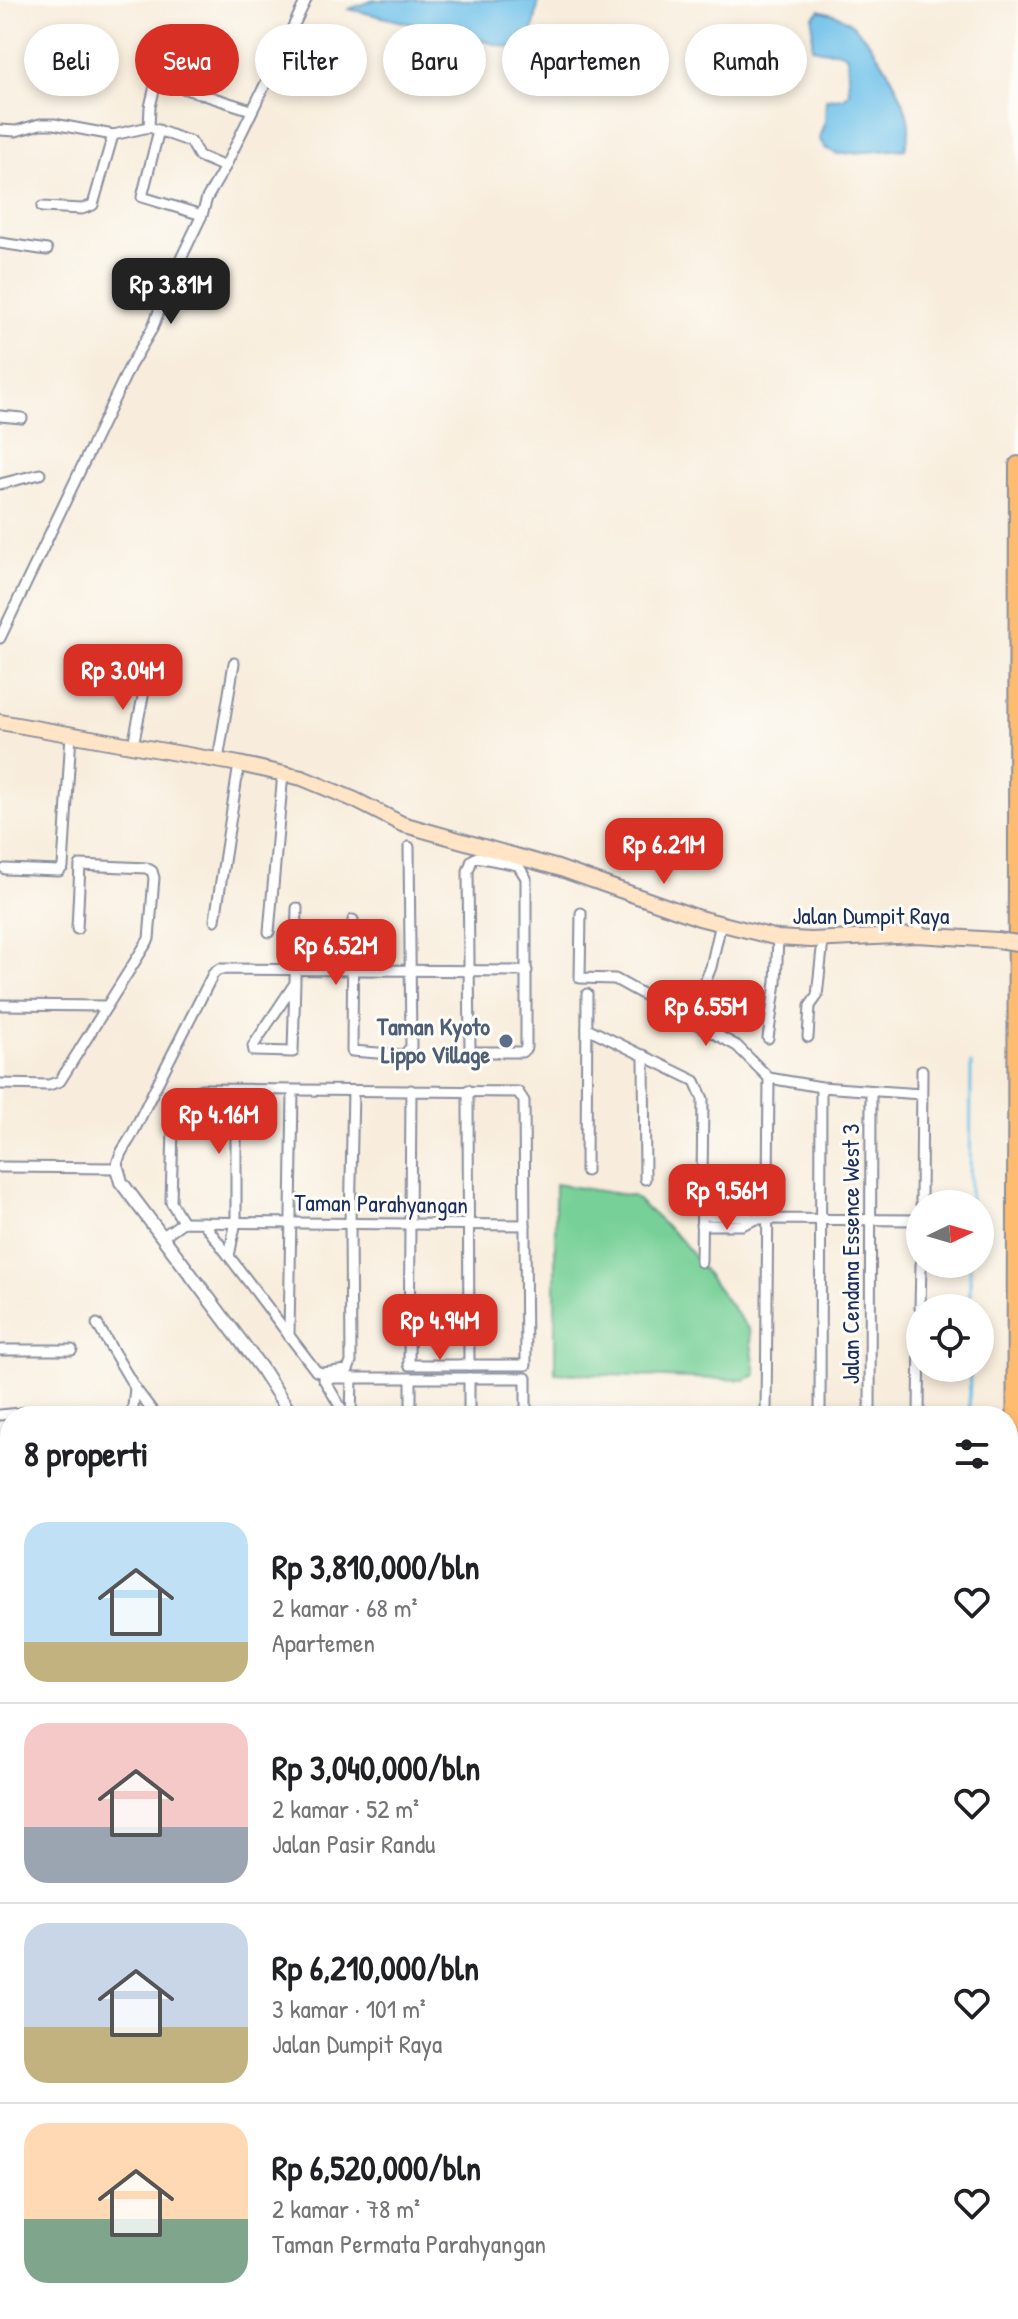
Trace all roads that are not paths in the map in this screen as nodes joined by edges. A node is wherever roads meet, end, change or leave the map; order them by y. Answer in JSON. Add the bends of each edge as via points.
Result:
{"nodes":[{"id":1,"x":306,"y":0,"type":"edge"},
{"id":2,"x":153,"y":96,"type":"edge"},
{"id":3,"x":207,"y":96,"type":"edge"},
{"id":4,"x":251,"y":110,"type":"junction"},
{"id":5,"x":154,"y":128,"type":"junction"},
{"id":6,"x":0,"y":130,"type":"edge"},
{"id":7,"x":113,"y":135,"type":"junction"},
{"id":8,"x":225,"y":167,"type":"junction"},
{"id":9,"x":42,"y":207,"type":"dead end"},
{"id":10,"x":202,"y":215,"type":"junction"},
{"id":11,"x":0,"y":243,"type":"edge"},
{"id":12,"x":47,"y":250,"type":"dead end"},
{"id":13,"x":0,"y":416,"type":"edge"},
{"id":14,"x":22,"y":418,"type":"dead end"},
{"id":15,"x":1018,"y":465,"type":"edge"},
{"id":16,"x":40,"y":474,"type":"dead end"},
{"id":17,"x":0,"y":484,"type":"edge"},
{"id":18,"x":0,"y":638,"type":"edge"},
{"id":19,"x":234,"y":663,"type":"dead end"},
{"id":20,"x":145,"y":687,"type":"dead end"},
{"id":21,"x":0,"y":722,"type":"edge"},
{"id":22,"x":71,"y":734,"type":"junction"},
{"id":23,"x":133,"y":745,"type":"junction"},
{"id":24,"x":218,"y":760,"type":"junction"},
{"id":25,"x":239,"y":764,"type":"junction"},
{"id":26,"x":283,"y":773,"type":"junction"},
{"id":27,"x":409,"y":847,"type":"dead end"},
{"id":28,"x":5,"y":869,"type":"dead end"},
{"id":29,"x":297,"y":908,"type":"dead end"},
{"id":30,"x":581,"y":913,"type":"dead end"},
{"id":31,"x":215,"y":920,"type":"dead end"},
{"id":32,"x":353,"y":920,"type":"dead end"},
{"id":33,"x":721,"y":923,"type":"junction"},
{"id":34,"x":77,"y":929,"type":"dead end"},
{"id":35,"x":269,"y":932,"type":"dead end"},
{"id":36,"x":778,"y":938,"type":"junction"},
{"id":37,"x":823,"y":940,"type":"junction"},
{"id":38,"x":1018,"y":943,"type":"edge"},
{"id":39,"x":294,"y":968,"type":"junction"},
{"id":40,"x":411,"y":968,"type":"junction"},
{"id":41,"x":353,"y":969,"type":"junction"},
{"id":42,"x":469,"y":970,"type":"junction"},
{"id":43,"x":527,"y":971,"type":"junction"},
{"id":44,"x":293,"y":986,"type":"junction"},
{"id":45,"x":587,"y":994,"type":"dead end"},
{"id":46,"x":0,"y":1005,"type":"edge"},
{"id":47,"x":696,"y":1005,"type":"dead end"},
{"id":48,"x":107,"y":1006,"type":"junction"},
{"id":49,"x":587,"y":1028,"type":"junction"},
{"id":50,"x":808,"y":1037,"type":"dead end"},
{"id":51,"x":768,"y":1038,"type":"dead end"},
{"id":52,"x":644,"y":1055,"type":"junction"},
{"id":53,"x":922,"y":1070,"type":"dead end"},
{"id":54,"x":769,"y":1078,"type":"junction"},
{"id":55,"x":0,"y":1084,"type":"edge"},
{"id":56,"x":821,"y":1087,"type":"junction"},
{"id":57,"x":236,"y":1090,"type":"junction"},
{"id":58,"x":411,"y":1090,"type":"junction"},
{"id":59,"x":468,"y":1090,"type":"junction"},
{"id":60,"x":293,"y":1091,"type":"junction"},
{"id":61,"x":353,"y":1091,"type":"junction"},
{"id":62,"x":871,"y":1092,"type":"junction"},
{"id":63,"x":921,"y":1094,"type":"junction"},
{"id":64,"x":0,"y":1167,"type":"edge"},
{"id":65,"x":117,"y":1168,"type":"junction"},
{"id":66,"x":586,"y":1171,"type":"dead end"},
{"id":67,"x":645,"y":1179,"type":"dead end"},
{"id":68,"x":921,"y":1190,"type":"edge"},
{"id":69,"x":702,"y":1220,"type":"junction"},
{"id":70,"x":762,"y":1220,"type":"junction"},
{"id":71,"x":822,"y":1220,"type":"junction"},
{"id":72,"x":873,"y":1220,"type":"junction"},
{"id":73,"x":906,"y":1220,"type":"edge"},
{"id":74,"x":236,"y":1221,"type":"junction"},
{"id":75,"x":183,"y":1222,"type":"junction"},
{"id":76,"x":203,"y":1222,"type":"junction"},
{"id":77,"x":291,"y":1222,"type":"junction"},
{"id":78,"x":350,"y":1223,"type":"junction"},
{"id":79,"x":410,"y":1225,"type":"junction"},
{"id":80,"x":468,"y":1225,"type":"junction"},
{"id":81,"x":525,"y":1225,"type":"junction"},
{"id":82,"x":162,"y":1237,"type":"junction"},
{"id":83,"x":229,"y":1256,"type":"junction"},
{"id":84,"x":701,"y":1262,"type":"dead end"},
{"id":85,"x":97,"y":1324,"type":"dead end"},
{"id":86,"x":289,"y":1336,"type":"junction"},
{"id":87,"x":0,"y":1350,"type":"edge"},
{"id":88,"x":72,"y":1350,"type":"dead end"},
{"id":89,"x":469,"y":1365,"type":"junction"},
{"id":90,"x":352,"y":1378,"type":"junction"},
{"id":91,"x":469,"y":1378,"type":"junction"},
{"id":92,"x":411,"y":1379,"type":"junction"},
{"id":93,"x":919,"y":1382,"type":"edge"},
{"id":94,"x":135,"y":1388,"type":"junction"},
{"id":95,"x":133,"y":1406,"type":"edge"},
{"id":96,"x":148,"y":1406,"type":"edge"},
{"id":97,"x":286,"y":1406,"type":"edge"},
{"id":98,"x":341,"y":1406,"type":"edge"},
{"id":99,"x":349,"y":1406,"type":"edge"},
{"id":100,"x":411,"y":1406,"type":"edge"},
{"id":101,"x":469,"y":1406,"type":"edge"},
{"id":102,"x":526,"y":1406,"type":"edge"},
{"id":103,"x":766,"y":1406,"type":"edge"},
{"id":104,"x":820,"y":1406,"type":"edge"},
{"id":105,"x":870,"y":1406,"type":"edge"},
{"id":106,"x":919,"y":1406,"type":"edge"},
{"id":107,"x":1015,"y":1406,"type":"edge"}],
"edges":[{"from":1,"to":4,"type":"street"},
{"from":2,"to":5,"type":"street"},
{"from":3,"to":4,"type":"street"},
{"from":4,"to":8,"type":"street"},
{"from":5,"to":7,"type":"street"},
{"from":5,"to":8,"type":"street","via":[[191,142],[199,156]]},
{"from":5,"to":10,"type":"street","via":[[142,197]]},
{"from":6,"to":7,"type":"street","via":[[54,124]]},
{"from":7,"to":9,"type":"street","via":[[93,205]]},
{"from":8,"to":10,"type":"street"},
{"from":10,"to":18,"type":"street","via":[[152,329]]},
{"from":11,"to":12,"type":"street"},
{"from":13,"to":14,"type":"street"},
{"from":15,"to":107,"type":"highway"},
{"from":16,"to":17,"type":"street"},
{"from":19,"to":24,"type":"street"},
{"from":20,"to":23,"type":"street"},
{"from":21,"to":22,"type":"main road","name":"Jalan Dumpit Raya"},
{"from":22,"to":23,"type":"main road","name":"Jalan Dumpit Raya"},
{"from":22,"to":28,"type":"street","via":[[63,867]]},
{"from":23,"to":24,"type":"main road","name":"Jalan Dumpit Raya"},
{"from":24,"to":25,"type":"main road","name":"Jalan Dumpit Raya"},
{"from":25,"to":26,"type":"main road","name":"Jalan Dumpit Raya"},
{"from":25,"to":31,"type":"street"},
{"from":26,"to":33,"type":"main road","name":"Jalan Dumpit Raya","via":[[402,824],[558,868]]},
{"from":26,"to":35,"type":"street"},
{"from":27,"to":40,"type":"street"},
{"from":29,"to":39,"type":"street"},
{"from":30,"to":54,"type":"street","via":[[580,978],[615,979],[737,1046]]},
{"from":32,"to":41,"type":"street"},
{"from":33,"to":36,"type":"main road","name":"Jalan Dumpit Raya"},
{"from":33,"to":47,"type":"street"},
{"from":34,"to":48,"type":"street","via":[[80,865],[152,871],[149,939]]},
{"from":36,"to":37,"type":"main road","name":"Jalan Dumpit Raya"},
{"from":36,"to":51,"type":"street"},
{"from":37,"to":38,"type":"main road","name":"Jalan Dumpit Raya","bridge":true,"via":[[919,928]]},
{"from":37,"to":50,"type":"street"},
{"from":39,"to":41,"type":"street"},
{"from":39,"to":44,"type":"street"},
{"from":39,"to":65,"type":"street","via":[[227,968],[213,974]]},
{"from":40,"to":41,"type":"street"},
{"from":40,"to":41,"type":"street","via":[[411,1047],[404,1055],[352,1051]]},
{"from":40,"to":42,"type":"street"},
{"from":42,"to":43,"type":"street"},
{"from":42,"to":43,"type":"street","via":[[474,1052],[525,1050]]},
{"from":42,"to":43,"type":"street","via":[[468,871],[472,860],[483,857],[518,865],[526,878]]},
{"from":44,"to":44,"type":"street","via":[[293,1052],[254,1051],[253,1046]]},
{"from":45,"to":49,"type":"street"},
{"from":46,"to":48,"type":"street"},
{"from":48,"to":55,"type":"street","via":[[60,1081]]},
{"from":49,"to":52,"type":"street"},
{"from":49,"to":66,"type":"street"},
{"from":52,"to":67,"type":"street"},
{"from":52,"to":69,"type":"street","via":[[700,1088]]},
{"from":53,"to":63,"type":"street"},
{"from":54,"to":56,"type":"street"},
{"from":54,"to":70,"type":"street"},
{"from":56,"to":62,"type":"street"},
{"from":56,"to":71,"type":"street"},
{"from":57,"to":60,"type":"street"},
{"from":57,"to":74,"type":"street"},
{"from":57,"to":75,"type":"street","via":[[195,1091],[175,1117],[171,1202]]},
{"from":58,"to":59,"type":"street"},
{"from":58,"to":61,"type":"street"},
{"from":58,"to":79,"type":"street"},
{"from":59,"to":80,"type":"street"},
{"from":59,"to":81,"type":"street","via":[[513,1091],[523,1097]]},
{"from":60,"to":61,"type":"street"},
{"from":60,"to":77,"type":"street"},
{"from":61,"to":78,"type":"street"},
{"from":62,"to":63,"type":"street"},
{"from":62,"to":72,"type":"street","name":"Jalan Cendana Essence West 3"},
{"from":63,"to":68,"type":"street"},
{"from":64,"to":65,"type":"street"},
{"from":65,"to":82,"type":"street","via":[[121,1182]]},
{"from":69,"to":70,"type":"street"},
{"from":69,"to":84,"type":"street"},
{"from":70,"to":71,"type":"street"},
{"from":70,"to":103,"type":"street"},
{"from":71,"to":72,"type":"street"},
{"from":71,"to":104,"type":"street"},
{"from":72,"to":73,"type":"street"},
{"from":72,"to":105,"type":"street","name":"Jalan Cendana Essence West 3"},
{"from":74,"to":76,"type":"street","name":"Taman Parahyangan"},
{"from":74,"to":77,"type":"street","name":"Taman Parahyangan"},
{"from":74,"to":83,"type":"street"},
{"from":75,"to":76,"type":"street","name":"Taman Parahyangan"},
{"from":75,"to":82,"type":"street"},
{"from":76,"to":83,"type":"street"},
{"from":77,"to":78,"type":"street","name":"Taman Parahyangan"},
{"from":77,"to":86,"type":"street"},
{"from":78,"to":79,"type":"street","name":"Taman Parahyangan"},
{"from":78,"to":86,"type":"street","via":[[351,1366],[346,1372],[318,1373]]},
{"from":79,"to":80,"type":"street","name":"Taman Parahyangan"},
{"from":79,"to":89,"type":"street","via":[[409,1365]]},
{"from":80,"to":81,"type":"street","name":"Taman Parahyangan"},
{"from":80,"to":89,"type":"street"},
{"from":81,"to":89,"type":"street","via":[[526,1365]]},
{"from":82,"to":97,"type":"street"},
{"from":83,"to":86,"type":"street"},
{"from":85,"to":94,"type":"street"},
{"from":87,"to":88,"type":"street"},
{"from":90,"to":92,"type":"street"},
{"from":90,"to":98,"type":"street","via":[[322,1379]]},
{"from":90,"to":99,"type":"street"},
{"from":91,"to":92,"type":"street"},
{"from":91,"to":101,"type":"street"},
{"from":91,"to":102,"type":"street","via":[[526,1378]]},
{"from":92,"to":100,"type":"street"},
{"from":93,"to":106,"type":"street"},
{"from":94,"to":95,"type":"street"},
{"from":94,"to":96,"type":"street"}]}
